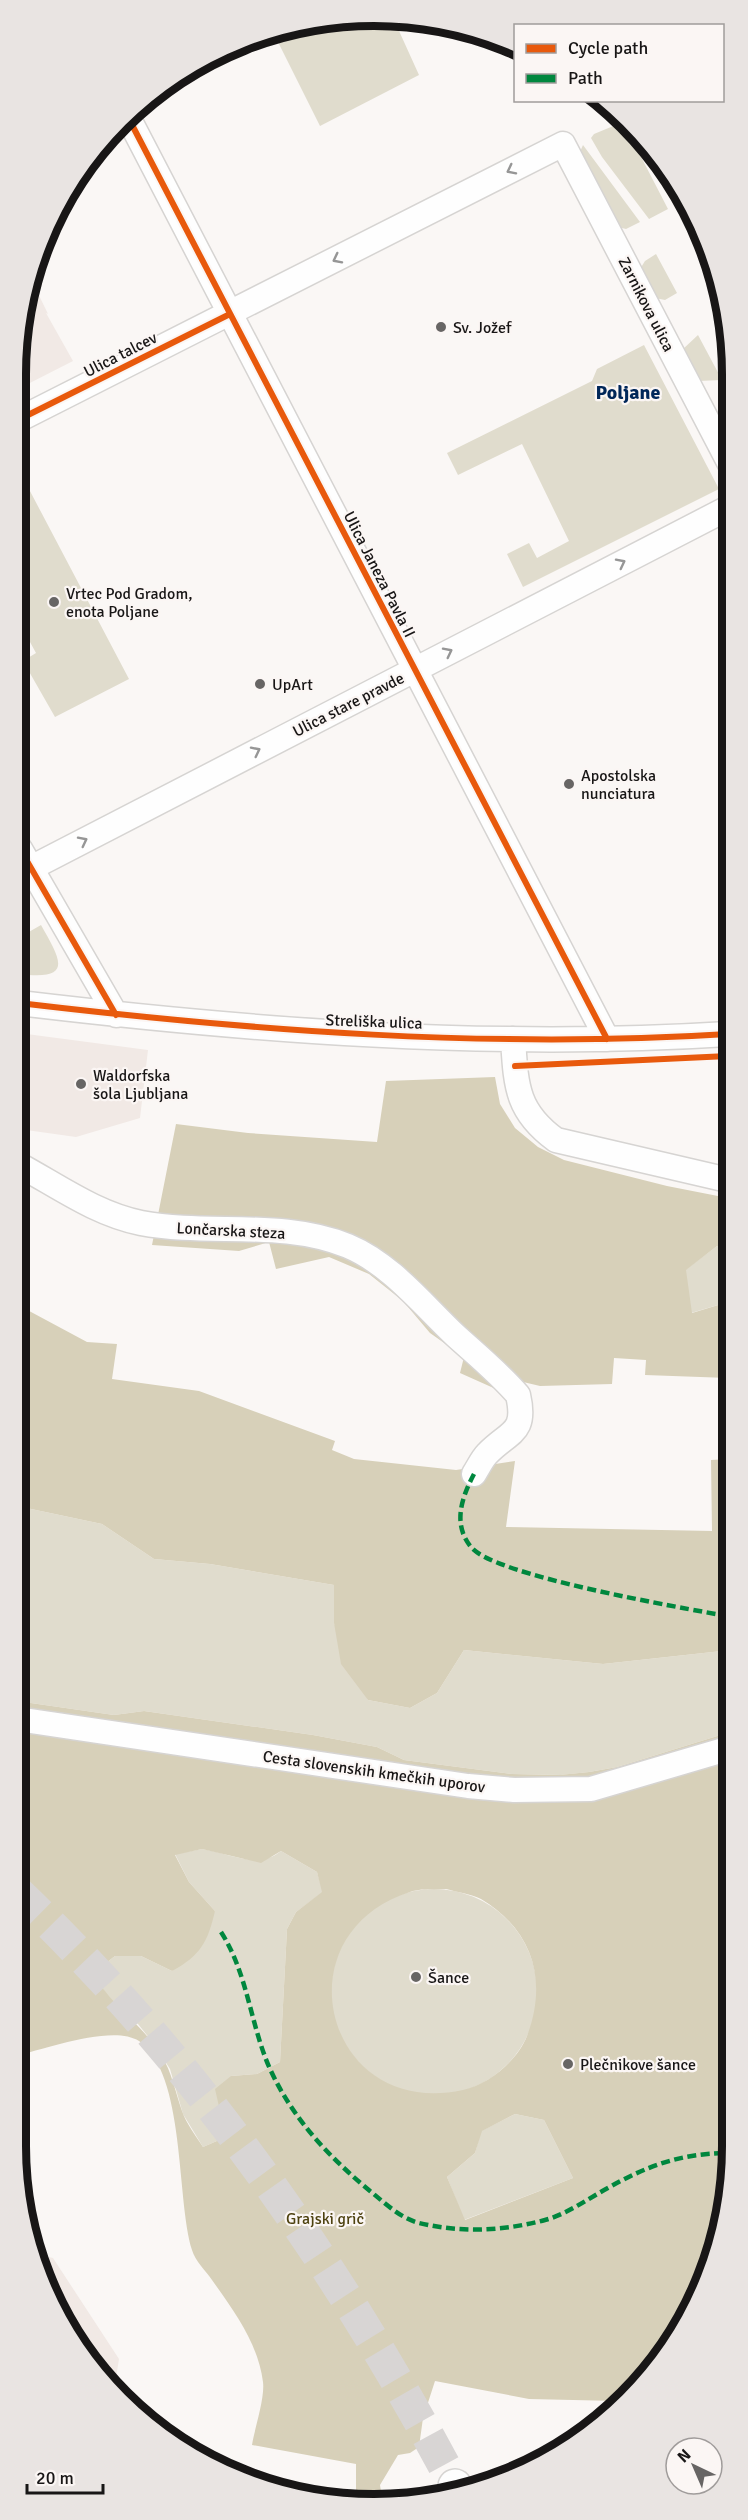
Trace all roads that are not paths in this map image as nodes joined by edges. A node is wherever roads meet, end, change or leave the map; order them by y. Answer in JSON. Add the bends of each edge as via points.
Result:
{"nodes":[{"id":1,"x":131,"y":125,"type":"edge"},
{"id":2,"x":563,"y":144,"type":"joint"},
{"id":3,"x":230,"y":314,"type":"junction"},
{"id":4,"x":25,"y":416,"type":"edge"},
{"id":5,"x":723,"y":451,"type":"edge"},
{"id":6,"x":723,"y":511,"type":"edge"},
{"id":7,"x":415,"y":670,"type":"junction"},
{"id":8,"x":26,"y":858,"type":"edge"},
{"id":9,"x":25,"y":1005,"type":"edge"},
{"id":10,"x":116,"y":1015,"type":"junction"},
{"id":11,"x":723,"y":1034,"type":"edge"},
{"id":12,"x":513,"y":1039,"type":"junction"},
{"id":13,"x":607,"y":1039,"type":"junction"},
{"id":14,"x":25,"y":1168,"type":"edge"},
{"id":15,"x":723,"y":1179,"type":"edge"},
{"id":16,"x":474,"y":1474,"type":"dead end"},
{"id":17,"x":25,"y":1720,"type":"edge"},
{"id":18,"x":723,"y":1750,"type":"edge"}],
"edges":[{"from":1,"to":3,"type":"street","name":"Ulica Janeza Pavla II"},
{"from":2,"to":3,"type":"street","name":"Ulica talcev","one_way":true},
{"from":2,"to":5,"type":"street","name":"Zarnikova ulica"},
{"from":3,"to":4,"type":"street","name":"Ulica talcev"},
{"from":3,"to":7,"type":"street","name":"Ulica Janeza Pavla II"},
{"from":7,"to":6,"type":"street","name":"Ulica stare pravde","one_way":true},
{"from":8,"to":7,"type":"street","name":"Ulica stare pravde","one_way":true},
{"from":7,"to":13,"type":"street","name":"Ulica Janeza Pavla II"},
{"from":8,"to":10,"type":"street"},
{"from":9,"to":10,"type":"street","name":"Streliška ulica"},
{"from":10,"to":12,"type":"street","name":"Streliška ulica","via":[[323,1032]]},
{"from":11,"to":13,"type":"street","name":"Streliška ulica"},
{"from":12,"to":13,"type":"street","name":"Streliška ulica"},
{"from":12,"to":15,"type":"street","via":[[520,1100],[539,1128],[556,1140]]},
{"from":14,"to":16,"type":"street","name":"Lončarska steza","via":[[80,1200],[139,1222],[166,1227],[278,1230],[347,1246],[392,1274],[518,1395],[521,1410],[517,1427],[488,1454]]},
{"from":17,"to":18,"type":"street","name":"Cesta slovenskih kmečkih uporov","via":[[514,1790],[591,1789]]}]}
